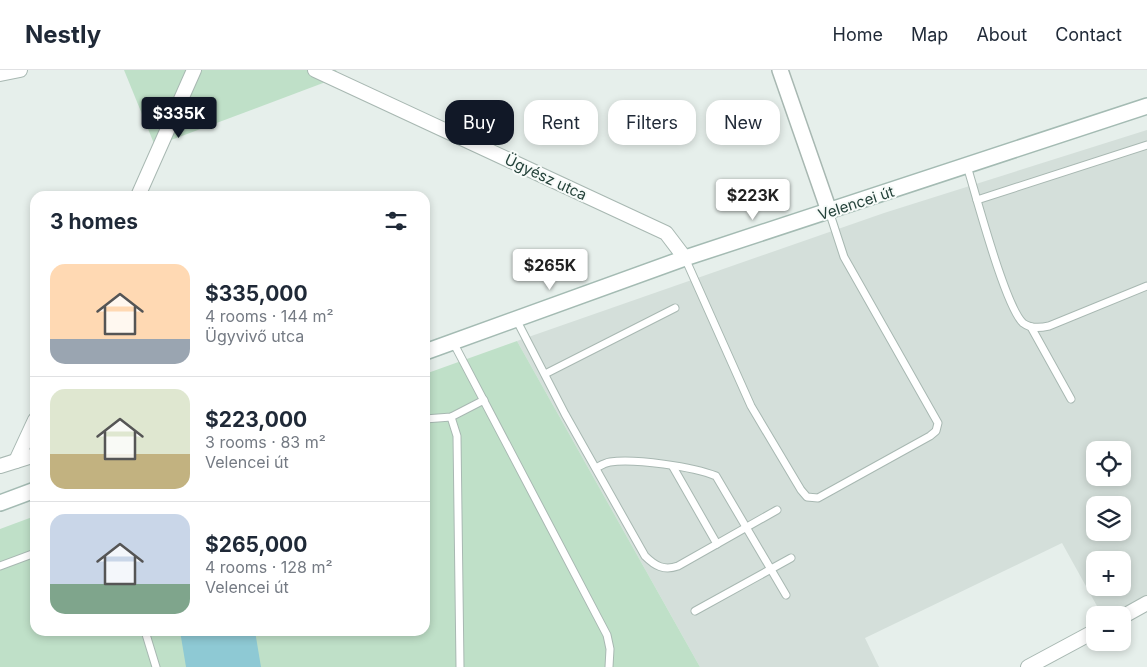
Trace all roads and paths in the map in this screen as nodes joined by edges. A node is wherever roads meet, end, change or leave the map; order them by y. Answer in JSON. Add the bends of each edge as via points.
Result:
{"nodes":[{"id":1,"x":20,"y":70,"type":"edge"},
{"id":2,"x":194,"y":70,"type":"edge"},
{"id":3,"x":315,"y":70,"type":"edge"},
{"id":4,"x":780,"y":70,"type":"edge"},
{"id":5,"x":0,"y":74,"type":"edge"},
{"id":6,"x":1147,"y":106,"type":"edge"},
{"id":7,"x":1147,"y":145,"type":"edge"},
{"id":8,"x":967,"y":166,"type":"junction"},
{"id":9,"x":140,"y":191,"type":"edge"},
{"id":10,"x":978,"y":200,"type":"junction"},
{"id":11,"x":829,"y":212,"type":"junction"},
{"id":12,"x":685,"y":258,"type":"junction"},
{"id":13,"x":1147,"y":286,"type":"edge"},
{"id":14,"x":675,"y":308,"type":"dead end"},
{"id":15,"x":516,"y":319,"type":"junction"},
{"id":16,"x":1031,"y":327,"type":"junction"},
{"id":17,"x":453,"y":342,"type":"junction"},
{"id":18,"x":430,"y":350,"type":"edge"},
{"id":19,"x":545,"y":374,"type":"junction"},
{"id":20,"x":1071,"y":399,"type":"dead end"},
{"id":21,"x":484,"y":400,"type":"junction"},
{"id":22,"x":451,"y":418,"type":"junction"},
{"id":23,"x":430,"y":419,"type":"edge"},
{"id":24,"x":30,"y":431,"type":"edge"},
{"id":25,"x":30,"y":457,"type":"edge"},
{"id":26,"x":16,"y":461,"type":"junction"},
{"id":27,"x":0,"y":466,"type":"edge"},
{"id":28,"x":673,"y":467,"type":"junction"},
{"id":29,"x":596,"y":468,"type":"junction"},
{"id":30,"x":30,"y":492,"type":"edge"},
{"id":31,"x":0,"y":503,"type":"edge"},
{"id":32,"x":777,"y":510,"type":"dead end"},
{"id":33,"x":747,"y":528,"type":"junction"},
{"id":34,"x":717,"y":544,"type":"junction"},
{"id":35,"x":30,"y":555,"type":"edge"},
{"id":36,"x":791,"y":558,"type":"dead end"},
{"id":37,"x":0,"y":566,"type":"edge"},
{"id":38,"x":771,"y":569,"type":"junction"},
{"id":39,"x":786,"y":594,"type":"dead end"},
{"id":40,"x":1147,"y":603,"type":"edge"},
{"id":41,"x":694,"y":611,"type":"dead end"},
{"id":42,"x":1131,"y":611,"type":"edge"},
{"id":43,"x":147,"y":636,"type":"edge"},
{"id":44,"x":1086,"y":636,"type":"edge"},
{"id":45,"x":156,"y":667,"type":"edge"},
{"id":46,"x":460,"y":667,"type":"edge"},
{"id":47,"x":609,"y":667,"type":"edge"},
{"id":48,"x":1028,"y":667,"type":"edge"}],
"edges":[{"from":1,"to":5,"type":"street"},
{"from":2,"to":9,"type":"street"},
{"from":3,"to":12,"type":"street","name":"Ügyész utca","via":[[666,233]]},
{"from":4,"to":11,"type":"main road"},
{"from":6,"to":8,"type":"main road","name":"Velencei út"},
{"from":7,"to":10,"type":"lane"},
{"from":8,"to":10,"type":"lane"},
{"from":8,"to":11,"type":"main road","name":"Velencei út"},
{"from":10,"to":16,"type":"lane","via":[[1002,277],[1019,317]]},
{"from":11,"to":12,"type":"main road","name":"Velencei út"},
{"from":11,"to":12,"type":"lane","via":[[844,257],[938,424],[930,436],[818,498],[808,497],[801,490],[751,406]]},
{"from":12,"to":15,"type":"main road","name":"Velencei út"},
{"from":13,"to":16,"type":"lane","via":[[1049,326]]},
{"from":14,"to":19,"type":"lane"},
{"from":15,"to":17,"type":"main road","name":"Velencei út"},
{"from":15,"to":19,"type":"lane"},
{"from":16,"to":20,"type":"lane"},
{"from":17,"to":18,"type":"main road","name":"Velencei út"},
{"from":17,"to":21,"type":"lane"},
{"from":19,"to":29,"type":"lane"},
{"from":21,"to":22,"type":"lane"},
{"from":21,"to":47,"type":"lane","via":[[607,636]]},
{"from":22,"to":23,"type":"lane"},
{"from":22,"to":46,"type":"lane","via":[[457,436]]},
{"from":24,"to":26,"type":"street"},
{"from":25,"to":26,"type":"street"},
{"from":26,"to":27,"type":"street"},
{"from":28,"to":29,"type":"lane","via":[[614,461]]},
{"from":28,"to":33,"type":"lane","via":[[716,476]]},
{"from":28,"to":34,"type":"lane"},
{"from":29,"to":34,"type":"lane","via":[[652,563],[670,569]]},
{"from":30,"to":31,"type":"main road"},
{"from":32,"to":33,"type":"lane"},
{"from":33,"to":34,"type":"lane"},
{"from":33,"to":38,"type":"lane"},
{"from":35,"to":37,"type":"lane"},
{"from":36,"to":38,"type":"lane"},
{"from":38,"to":39,"type":"lane"},
{"from":38,"to":41,"type":"lane"},
{"from":40,"to":42,"type":"street"},
{"from":43,"to":45,"type":"lane"},
{"from":44,"to":48,"type":"street"}]}
